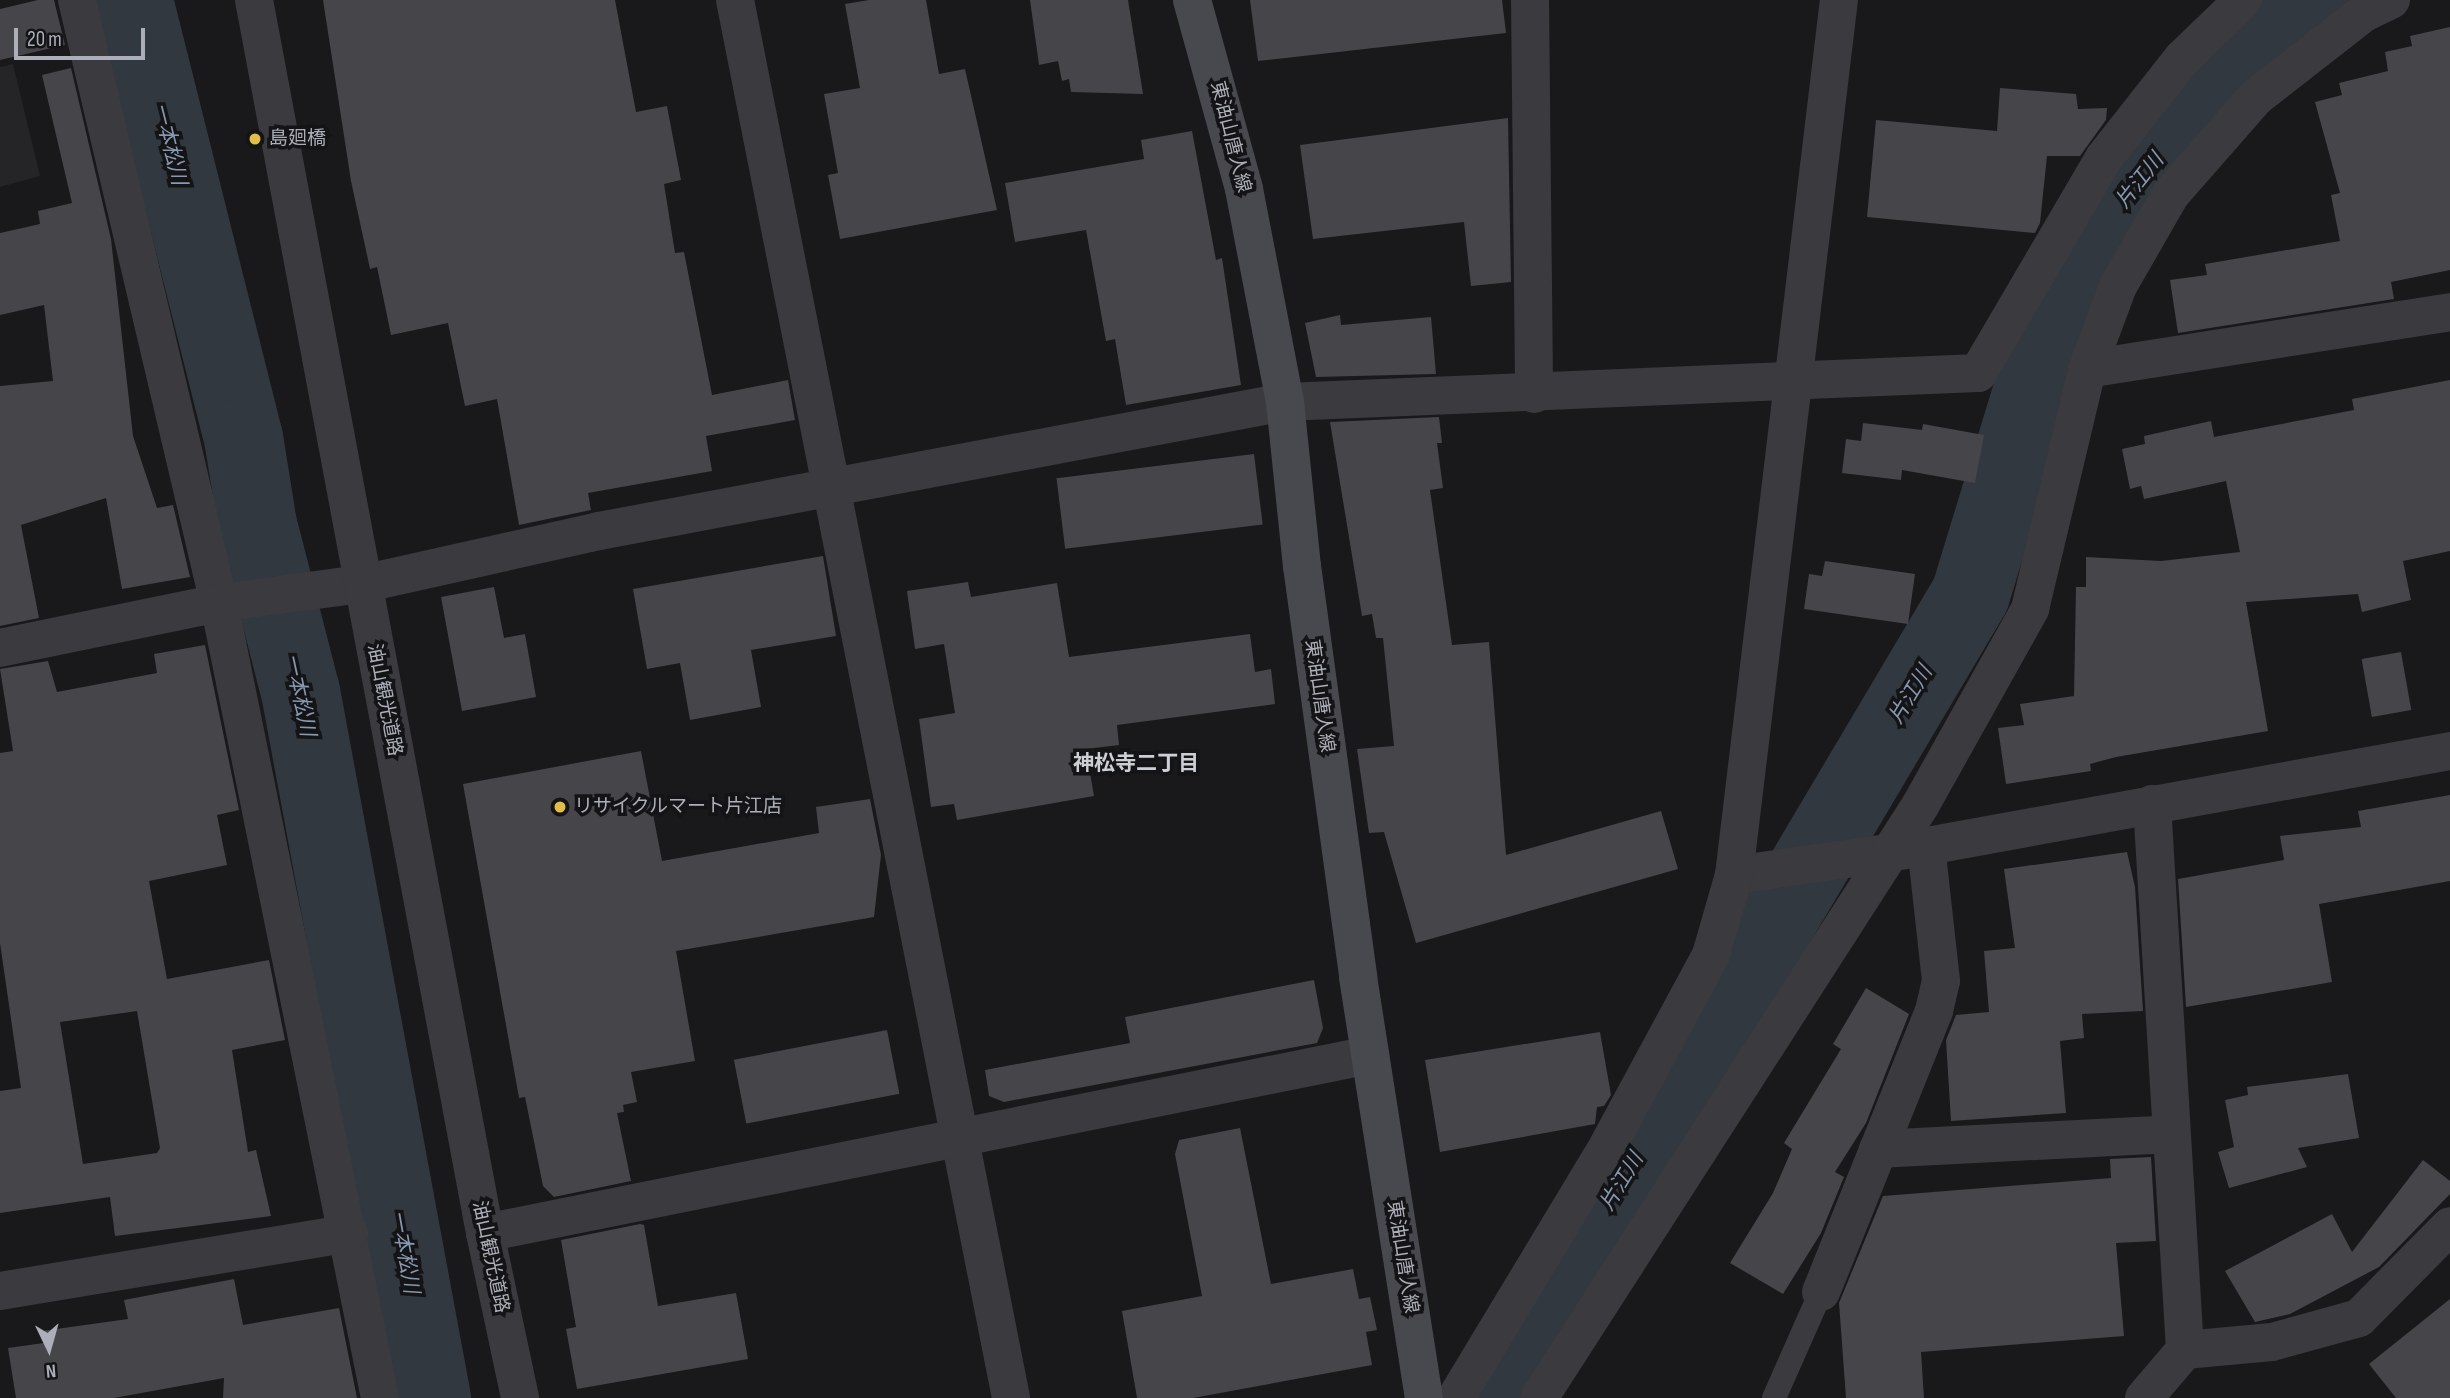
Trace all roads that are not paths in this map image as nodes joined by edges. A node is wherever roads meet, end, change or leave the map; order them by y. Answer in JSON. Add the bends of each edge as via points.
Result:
{"nodes":[{"id":1,"x":77,"y":0,"type":"edge"},
{"id":2,"x":254,"y":0,"type":"edge"},
{"id":3,"x":735,"y":0,"type":"edge"},
{"id":4,"x":1192,"y":0,"type":"edge"},
{"id":5,"x":1530,"y":0,"type":"edge"},
{"id":6,"x":1839,"y":0,"type":"edge"},
{"id":7,"x":2243,"y":0,"type":"edge"},
{"id":8,"x":2390,"y":0,"type":"edge"},
{"id":9,"x":2450,"y":312,"type":"edge"},
{"id":10,"x":2087,"y":369,"type":"junction"},
{"id":11,"x":1794,"y":381,"type":"junction"},
{"id":12,"x":1534,"y":394,"type":"junction"},
{"id":13,"x":1285,"y":402,"type":"junction"},
{"id":14,"x":829,"y":487,"type":"junction"},
{"id":15,"x":362,"y":584,"type":"junction"},
{"id":16,"x":227,"y":602,"type":"junction"},
{"id":17,"x":0,"y":648,"type":"edge"},
{"id":18,"x":2450,"y":751,"type":"edge"},
{"id":19,"x":2152,"y":804,"type":"junction"},
{"id":20,"x":1926,"y":845,"type":"junction"},
{"id":21,"x":1874,"y":855,"type":"junction"},
{"id":22,"x":1734,"y":875,"type":"junction"},
{"id":23,"x":1370,"y":1055,"type":"junction"},
{"id":24,"x":2172,"y":1133,"type":"junction"},
{"id":25,"x":960,"y":1135,"type":"junction"},
{"id":26,"x":1878,"y":1149,"type":"junction"},
{"id":27,"x":2450,"y":1226,"type":"edge"},
{"id":28,"x":349,"y":1233,"type":"junction"},
{"id":29,"x":485,"y":1233,"type":"junction"},
{"id":30,"x":0,"y":1291,"type":"edge"},
{"id":31,"x":1821,"y":1292,"type":"joint"},
{"id":32,"x":2185,"y":1350,"type":"junction"},
{"id":33,"x":380,"y":1398,"type":"edge"},
{"id":34,"x":520,"y":1398,"type":"edge"},
{"id":35,"x":1011,"y":1398,"type":"edge"},
{"id":36,"x":1424,"y":1398,"type":"edge"},
{"id":37,"x":1456,"y":1398,"type":"edge"},
{"id":38,"x":1539,"y":1398,"type":"edge"},
{"id":39,"x":1774,"y":1398,"type":"edge"},
{"id":40,"x":2144,"y":1398,"type":"edge"}],
"edges":[{"from":1,"to":16,"type":"street"},
{"from":2,"to":15,"type":"street","name":"油山観光道路"},
{"from":3,"to":14,"type":"street"},
{"from":4,"to":13,"type":"main road","name":"東油山唐人線","via":[[1244,190]]},
{"from":5,"to":12,"type":"street"},
{"from":6,"to":11,"type":"street"},
{"from":7,"to":11,"type":"street","via":[[2182,59],[2104,158],[1978,373]]},
{"from":8,"to":10,"type":"street","via":[[2364,13],[2256,97],[2171,194],[2118,286]]},
{"from":9,"to":10,"type":"street"},
{"from":10,"to":21,"type":"street","via":[[2030,609]]},
{"from":11,"to":12,"type":"street"},
{"from":11,"to":22,"type":"street"},
{"from":12,"to":13,"type":"street"},
{"from":13,"to":14,"type":"street"},
{"from":13,"to":23,"type":"main road","name":"東油山唐人線","via":[[1302,566]]},
{"from":14,"to":15,"type":"street"},
{"from":14,"to":25,"type":"street"},
{"from":15,"to":16,"type":"street"},
{"from":15,"to":29,"type":"street","name":"油山観光道路"},
{"from":16,"to":17,"type":"street"},
{"from":16,"to":28,"type":"street"},
{"from":18,"to":19,"type":"street"},
{"from":19,"to":20,"type":"street"},
{"from":19,"to":24,"type":"street"},
{"from":20,"to":21,"type":"street"},
{"from":20,"to":26,"type":"street","via":[[1941,981],[1934,1011]]},
{"from":21,"to":22,"type":"street"},
{"from":21,"to":38,"type":"street"},
{"from":22,"to":37,"type":"street","via":[[1711,954],[1604,1153]]},
{"from":23,"to":25,"type":"street"},
{"from":23,"to":36,"type":"main road","name":"東油山唐人線"},
{"from":24,"to":26,"type":"street"},
{"from":24,"to":32,"type":"street"},
{"from":25,"to":29,"type":"street"},
{"from":25,"to":35,"type":"street"},
{"from":26,"to":31,"type":"street"},
{"from":27,"to":32,"type":"street","via":[[2359,1318],[2272,1342]]},
{"from":28,"to":30,"type":"street"},
{"from":28,"to":33,"type":"street"},
{"from":29,"to":34,"type":"street","name":"油山観光道路"},
{"from":31,"to":39,"type":"lane"},
{"from":32,"to":40,"type":"street"}]}
